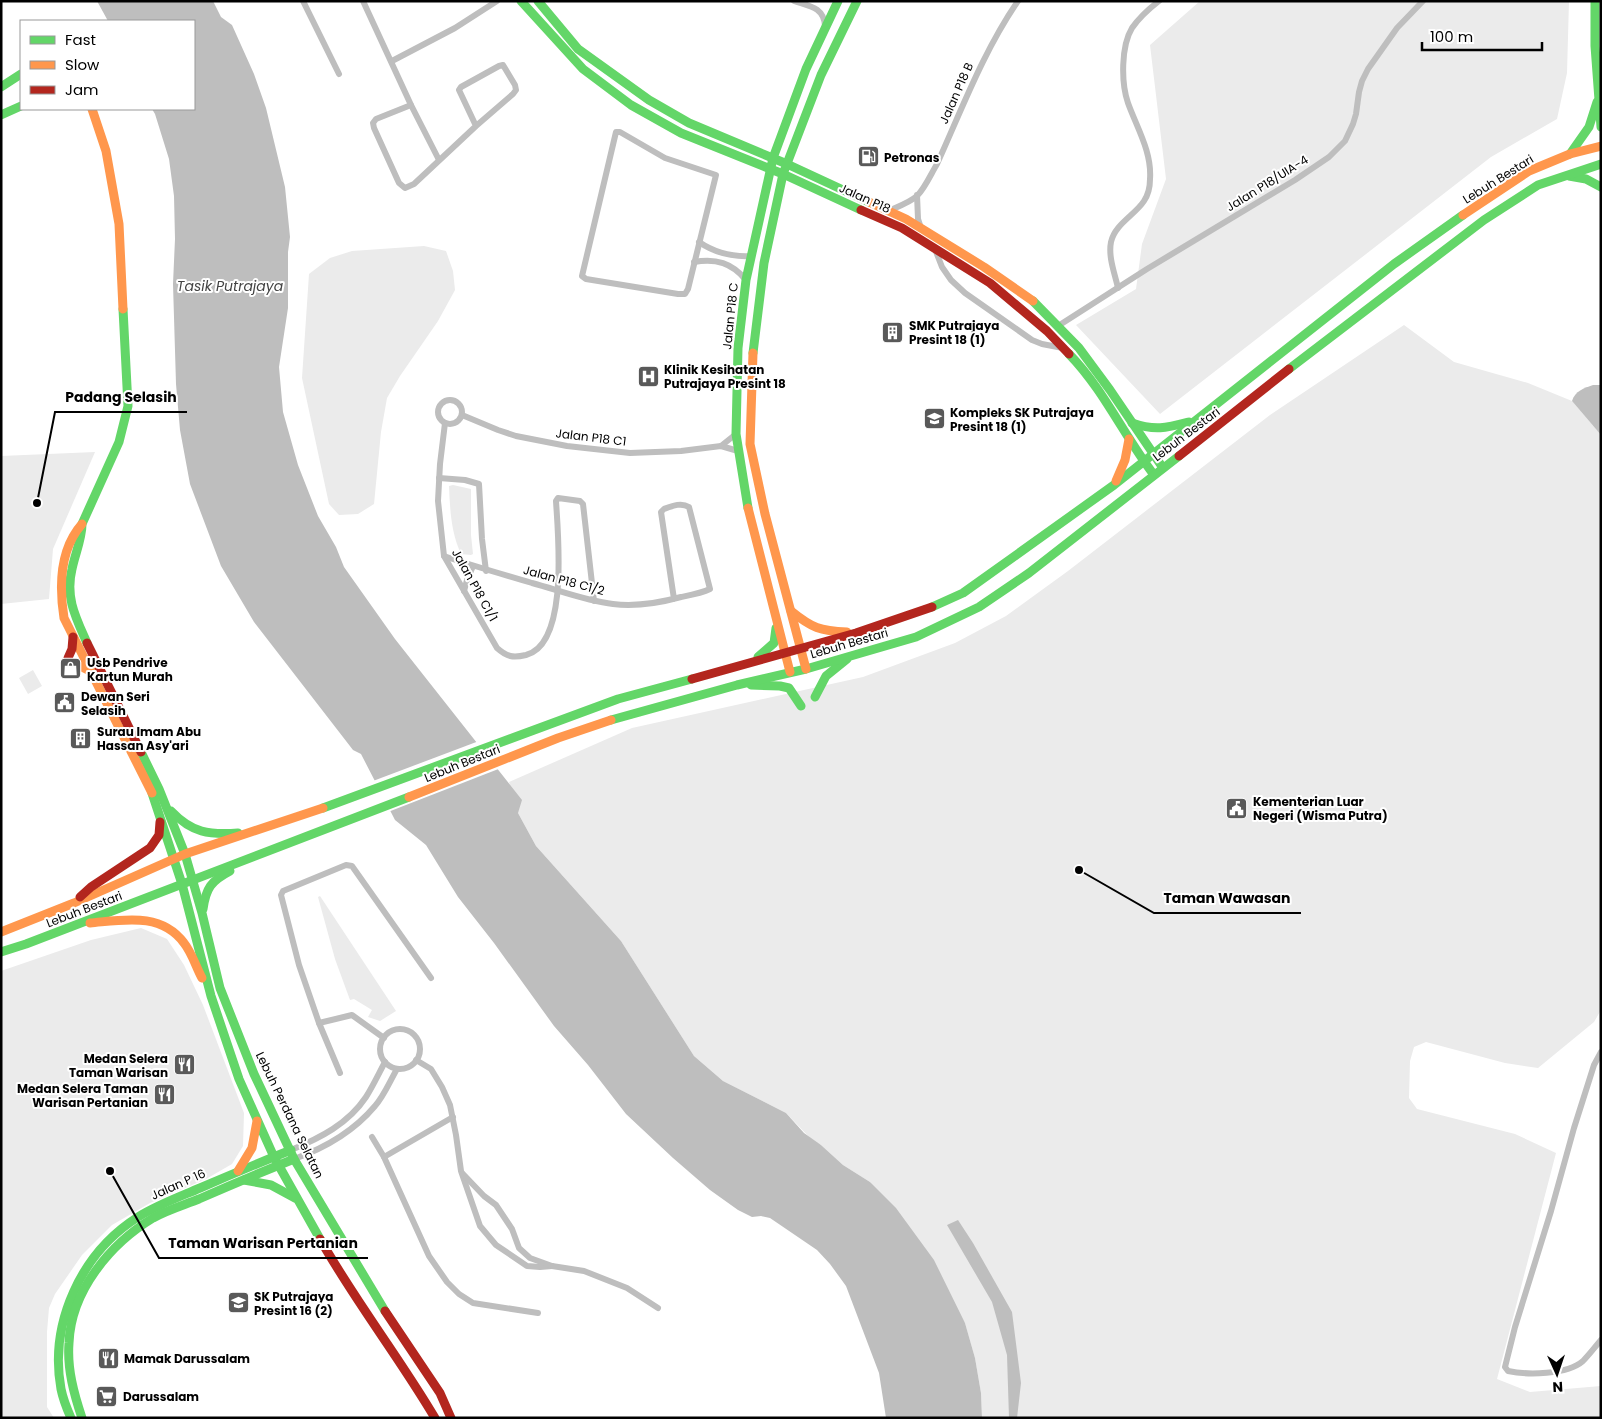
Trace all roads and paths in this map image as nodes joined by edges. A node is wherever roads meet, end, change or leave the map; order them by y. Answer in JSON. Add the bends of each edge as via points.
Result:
{"nodes":[{"id":1,"x":303,"y":1,"type":"edge"},
{"id":2,"x":364,"y":1,"type":"edge"},
{"id":3,"x":497,"y":1,"type":"edge"},
{"id":4,"x":521,"y":1,"type":"edge"},
{"id":5,"x":538,"y":1,"type":"edge"},
{"id":6,"x":794,"y":1,"type":"edge"},
{"id":7,"x":838,"y":1,"type":"edge"},
{"id":8,"x":857,"y":1,"type":"edge"},
{"id":9,"x":1018,"y":1,"type":"edge"},
{"id":10,"x":1159,"y":1,"type":"edge"},
{"id":11,"x":1423,"y":1,"type":"edge"},
{"id":12,"x":1595,"y":1,"type":"edge"},
{"id":13,"x":826,"y":28,"type":"junction"},
{"id":14,"x":392,"y":61,"type":"junction"},
{"id":15,"x":338,"y":74,"type":"dead end"},
{"id":16,"x":20,"y":75,"type":"edge"},
{"id":17,"x":1,"y":87,"type":"edge"},
{"id":18,"x":1599,"y":98,"type":"junction"},
{"id":19,"x":411,"y":105,"type":"junction"},
{"id":20,"x":20,"y":106,"type":"edge"},
{"id":21,"x":92,"y":110,"type":"edge"},
{"id":22,"x":1,"y":116,"type":"edge"},
{"id":23,"x":476,"y":126,"type":"junction"},
{"id":24,"x":1601,"y":127,"type":"edge"},
{"id":25,"x":1601,"y":146,"type":"edge"},
{"id":26,"x":1570,"y":154,"type":"junction"},
{"id":27,"x":773,"y":158,"type":"junction"},
{"id":28,"x":440,"y":160,"type":"junction"},
{"id":29,"x":787,"y":164,"type":"junction"},
{"id":30,"x":1601,"y":164,"type":"edge"},
{"id":31,"x":770,"y":169,"type":"junction"},
{"id":32,"x":783,"y":174,"type":"junction"},
{"id":33,"x":1565,"y":175,"type":"junction"},
{"id":34,"x":1601,"y":187,"type":"edge"},
{"id":35,"x":917,"y":195,"type":"junction"},
{"id":36,"x":888,"y":211,"type":"junction"},
{"id":37,"x":920,"y":228,"type":"junction"},
{"id":38,"x":699,"y":242,"type":"junction"},
{"id":39,"x":935,"y":249,"type":"junction"},
{"id":40,"x":751,"y":256,"type":"junction"},
{"id":41,"x":694,"y":262,"type":"junction"},
{"id":42,"x":746,"y":280,"type":"junction"},
{"id":43,"x":1118,"y":288,"type":"junction"},
{"id":44,"x":1058,"y":326,"type":"junction"},
{"id":45,"x":1063,"y":348,"type":"junction"},
{"id":46,"x":462,"y":415,"type":"junction"},
{"id":47,"x":1194,"y":421,"type":"junction"},
{"id":48,"x":1131,"y":422,"type":"junction"},
{"id":49,"x":445,"y":423,"type":"junction"},
{"id":50,"x":736,"y":434,"type":"junction"},
{"id":51,"x":1129,"y":439,"type":"junction"},
{"id":52,"x":721,"y":446,"type":"junction"},
{"id":53,"x":738,"y":451,"type":"junction"},
{"id":54,"x":1153,"y":454,"type":"junction"},
{"id":55,"x":1144,"y":462,"type":"junction"},
{"id":56,"x":1163,"y":468,"type":"junction"},
{"id":57,"x":1154,"y":475,"type":"junction"},
{"id":58,"x":439,"y":478,"type":"junction"},
{"id":59,"x":1114,"y":485,"type":"junction"},
{"id":60,"x":82,"y":524,"type":"junction"},
{"id":61,"x":444,"y":556,"type":"junction"},
{"id":62,"x":473,"y":566,"type":"junction"},
{"id":63,"x":486,"y":571,"type":"junction"},
{"id":64,"x":558,"y":590,"type":"junction"},
{"id":65,"x":464,"y":591,"type":"junction"},
{"id":66,"x":674,"y":599,"type":"junction"},
{"id":67,"x":594,"y":601,"type":"junction"},
{"id":68,"x":791,"y":611,"type":"junction"},
{"id":69,"x":776,"y":621,"type":"junction"},
{"id":70,"x":856,"y":633,"type":"junction"},
{"id":71,"x":73,"y":637,"type":"junction"},
{"id":72,"x":801,"y":648,"type":"junction"},
{"id":73,"x":785,"y":652,"type":"junction"},
{"id":74,"x":86,"y":655,"type":"junction"},
{"id":75,"x":853,"y":655,"type":"junction"},
{"id":76,"x":749,"y":663,"type":"junction"},
{"id":77,"x":806,"y":669,"type":"junction"},
{"id":78,"x":92,"y":672,"type":"junction"},
{"id":79,"x":790,"y":672,"type":"junction"},
{"id":80,"x":736,"y":685,"type":"junction"},
{"id":81,"x":815,"y":697,"type":"dead end"},
{"id":82,"x":801,"y":706,"type":"dead end"},
{"id":83,"x":166,"y":806,"type":"junction"},
{"id":84,"x":161,"y":817,"type":"junction"},
{"id":85,"x":251,"y":832,"type":"junction"},
{"id":86,"x":273,"y":851,"type":"junction"},
{"id":87,"x":185,"y":854,"type":"junction"},
{"id":88,"x":173,"y":858,"type":"junction"},
{"id":89,"x":194,"y":880,"type":"junction"},
{"id":90,"x":182,"y":884,"type":"junction"},
{"id":91,"x":74,"y":903,"type":"junction"},
{"id":92,"x":202,"y":913,"type":"junction"},
{"id":93,"x":78,"y":924,"type":"junction"},
{"id":94,"x":1,"y":932,"type":"edge"},
{"id":95,"x":1,"y":952,"type":"edge"},
{"id":96,"x":431,"y":978,"type":"dead end"},
{"id":97,"x":210,"y":996,"type":"junction"},
{"id":98,"x":319,"y":1023,"type":"junction"},
{"id":99,"x":384,"y":1038,"type":"junction"},
{"id":100,"x":1601,"y":1052,"type":"edge"},
{"id":101,"x":416,"y":1060,"type":"junction"},
{"id":102,"x":385,"y":1062,"type":"junction"},
{"id":103,"x":397,"y":1069,"type":"junction"},
{"id":104,"x":340,"y":1073,"type":"dead end"},
{"id":105,"x":453,"y":1117,"type":"junction"},
{"id":106,"x":257,"y":1121,"type":"junction"},
{"id":107,"x":372,"y":1137,"type":"dead end"},
{"id":108,"x":292,"y":1154,"type":"junction"},
{"id":109,"x":384,"y":1157,"type":"junction"},
{"id":110,"x":276,"y":1161,"type":"junction"},
{"id":111,"x":238,"y":1171,"type":"junction"},
{"id":112,"x":460,"y":1171,"type":"junction"},
{"id":113,"x":241,"y":1180,"type":"junction"},
{"id":114,"x":484,"y":1196,"type":"junction"},
{"id":115,"x":297,"y":1200,"type":"junction"},
{"id":116,"x":471,"y":1203,"type":"junction"},
{"id":117,"x":518,"y":1248,"type":"junction"},
{"id":118,"x":509,"y":1255,"type":"junction"},
{"id":119,"x":552,"y":1266,"type":"junction"},
{"id":120,"x":658,"y":1308,"type":"dead end"},
{"id":121,"x":538,"y":1313,"type":"dead end"},
{"id":122,"x":1601,"y":1340,"type":"edge"},
{"id":123,"x":70,"y":1418,"type":"edge"},
{"id":124,"x":82,"y":1418,"type":"edge"},
{"id":125,"x":434,"y":1418,"type":"edge"},
{"id":126,"x":451,"y":1418,"type":"edge"}],
"edges":[{"from":1,"to":15,"type":"street"},
{"from":2,"to":14,"type":"street"},
{"from":3,"to":14,"type":"street","via":[[455,28]]},
{"from":4,"to":31,"type":"main road","name":"Jalan P18","via":[[583,69],[631,105],[681,133]]},
{"from":5,"to":27,"type":"main road","name":"Jalan P18","via":[[578,49],[649,100],[689,123]]},
{"from":6,"to":13,"type":"street","via":[[817,9],[825,20]]},
{"from":7,"to":13,"type":"main road","name":"Jalan P18 C"},
{"from":8,"to":29,"type":"main road","via":[[821,75]]},
{"from":9,"to":35,"type":"street","name":"Jalan P18 B","via":[[1001,26],[937,164]]},
{"from":10,"to":43,"type":"street","via":[[1132,28],[1125,53],[1125,91],[1148,155],[1150,179],[1145,200],[1117,230],[1111,244]]},
{"from":11,"to":43,"type":"street","name":"Jalan P18/UIA-4","via":[[1397,28],[1368,69],[1359,92],[1353,124],[1329,157]]},
{"from":12,"to":18,"type":"main road"},
{"from":13,"to":27,"type":"main road","name":"Jalan P18 C","via":[[806,69]]},
{"from":14,"to":19,"type":"street"},
{"from":16,"to":17,"type":"main road"},
{"from":18,"to":24,"type":"main road"},
{"from":18,"to":26,"type":"main road","via":[[1589,127]]},
{"from":19,"to":28,"type":"street"},
{"from":19,"to":28,"type":"street","via":[[373,123],[399,183],[405,188],[410,187]]},
{"from":20,"to":22,"type":"main road"},
{"from":21,"to":60,"type":"main road","via":[[106,151],[120,224],[128,406],[119,442]]},
{"from":23,"to":23,"type":"street","via":[[459,90],[503,65],[516,90]]},
{"from":23,"to":28,"type":"street"},
{"from":25,"to":26,"type":"main road","name":"Lebuh Bestari"},
{"from":26,"to":47,"type":"main road","name":"Lebuh Bestari","via":[[1529,171],[1475,206],[1394,264]]},
{"from":27,"to":29,"type":"main road","name":"Jalan P18"},
{"from":27,"to":31,"type":"main road","name":"Jalan P18 C"},
{"from":29,"to":32,"type":"main road"},
{"from":29,"to":36,"type":"main road","name":"Jalan P18"},
{"from":30,"to":33,"type":"main road","name":"Lebuh Bestari"},
{"from":31,"to":32,"type":"main road","name":"Jalan P18"},
{"from":31,"to":40,"type":"main road","name":"Jalan P18 C"},
{"from":32,"to":39,"type":"main road","name":"Jalan P18","via":[[902,228]]},
{"from":32,"to":68,"type":"main road","via":[[764,263],[753,352],[750,444]]},
{"from":33,"to":34,"type":"main road","via":[[1588,179]]},
{"from":33,"to":56,"type":"main road","name":"Lebuh Bestari","via":[[1538,185],[1484,220]]},
{"from":35,"to":36,"type":"street","name":"Jalan P18 B"},
{"from":35,"to":37,"type":"street"},
{"from":36,"to":37,"type":"main road","name":"Jalan P18"},
{"from":37,"to":44,"type":"main road","name":"Jalan P18","via":[[1030,298]]},
{"from":38,"to":40,"type":"street","via":[[724,254]]},
{"from":38,"to":41,"type":"street"},
{"from":38,"to":41,"type":"street","via":[[716,175],[665,158],[616,132],[582,276],[681,294],[687,292]]},
{"from":39,"to":45,"type":"main road","name":"Jalan P18","via":[[990,283]]},
{"from":39,"to":45,"type":"street","via":[[942,267],[965,293],[1032,340]]},
{"from":40,"to":42,"type":"main road","name":"Jalan P18 C"},
{"from":41,"to":42,"type":"street","via":[[723,262]]},
{"from":42,"to":50,"type":"main road","name":"Jalan P18 C","via":[[738,348]]},
{"from":43,"to":44,"type":"street","name":"Jalan P18/UIA-4"},
{"from":44,"to":48,"type":"main road","name":"Jalan P18","via":[[1110,390]]},
{"from":45,"to":51,"type":"main road","name":"Jalan P18","via":[[1098,388]]},
{"from":46,"to":49,"type":"street","via":[[457,422]]},
{"from":46,"to":49,"type":"street","via":[[459,404],[453,400],[445,401],[438,412]]},
{"from":46,"to":52,"type":"street","name":"Jalan P18 C1","via":[[516,436],[567,446],[630,453]]},
{"from":47,"to":48,"type":"main road","via":[[1160,430]]},
{"from":47,"to":54,"type":"main road","name":"Lebuh Bestari"},
{"from":48,"to":54,"type":"main road","name":"Jalan P18"},
{"from":49,"to":58,"type":"street","name":"Jalan P18 C1/1"},
{"from":50,"to":52,"type":"street"},
{"from":50,"to":53,"type":"main road","name":"Jalan P18 C"},
{"from":51,"to":55,"type":"main road","name":"Jalan P18"},
{"from":51,"to":59,"type":"main road","via":[[1125,464]]},
{"from":52,"to":53,"type":"street","name":"Jalan P18 C1"},
{"from":53,"to":69,"type":"main road","name":"Jalan P18 C","via":[[749,517]]},
{"from":54,"to":55,"type":"main road","name":"Lebuh Bestari"},
{"from":54,"to":56,"type":"main road","name":"Jalan P18"},
{"from":55,"to":57,"type":"main road","name":"Jalan P18"},
{"from":55,"to":59,"type":"main road","name":"Lebuh Bestari"},
{"from":56,"to":57,"type":"main road","name":"Lebuh Bestari"},
{"from":57,"to":75,"type":"main road","name":"Lebuh Bestari","via":[[1029,573],[979,607],[916,637]]},
{"from":58,"to":61,"type":"street","name":"Jalan P18 C1/1"},
{"from":58,"to":63,"type":"street","via":[[478,484]]},
{"from":59,"to":70,"type":"main road","name":"Lebuh Bestari","via":[[963,593]]},
{"from":60,"to":71,"type":"main road","via":[[67,549],[61,584],[64,618]]},
{"from":60,"to":74,"type":"main road","via":[[69,594],[87,643]]},
{"from":61,"to":62,"type":"street","name":"Jalan P18 C1/2"},
{"from":61,"to":65,"type":"street","name":"Jalan P18 C1/1"},
{"from":62,"to":63,"type":"street","name":"Jalan P18 C1/2"},
{"from":62,"to":65,"type":"street"},
{"from":63,"to":64,"type":"street","name":"Jalan P18 C1/2"},
{"from":64,"to":65,"type":"street","name":"Jalan P18 C1/1","via":[[552,623],[544,641],[530,654],[513,657],[498,648]]},
{"from":64,"to":67,"type":"street","name":"Jalan P18 C1/2"},
{"from":64,"to":67,"type":"street","name":"Jalan P18 C1/1","via":[[556,501],[568,498],[583,504]]},
{"from":66,"to":66,"type":"street","name":"Jalan P18 C1/2","via":[[662,512],[664,508],[680,504],[689,507],[710,589]]},
{"from":66,"to":67,"type":"street","name":"Jalan P18 C1/2","via":[[626,605]]},
{"from":68,"to":70,"type":"main road","via":[[816,629]]},
{"from":68,"to":72,"type":"main road"},
{"from":69,"to":73,"type":"main road","name":"Jalan P18 C"},
{"from":69,"to":76,"type":"main road","via":[[774,643]]},
{"from":70,"to":72,"type":"main road","name":"Lebuh Bestari"},
{"from":71,"to":74,"type":"main road"},
{"from":71,"to":78,"type":"main road","via":[[70,662]]},
{"from":72,"to":73,"type":"main road","name":"Lebuh Bestari"},
{"from":72,"to":77,"type":"main road"},
{"from":73,"to":76,"type":"main road","name":"Lebuh Bestari"},
{"from":73,"to":79,"type":"main road","name":"Jalan P18 C"},
{"from":74,"to":78,"type":"main road"},
{"from":74,"to":83,"type":"main road","name":"Lebuh Perdana Selatan","via":[[149,768]]},
{"from":75,"to":77,"type":"main road","name":"Lebuh Bestari"},
{"from":75,"to":81,"type":"main road","via":[[826,676]]},
{"from":76,"to":85,"type":"main road","name":"Lebuh Bestari","via":[[618,699]]},
{"from":77,"to":79,"type":"main road","name":"Lebuh Bestari"},
{"from":78,"to":84,"type":"main road"},
{"from":79,"to":80,"type":"main road","name":"Lebuh Bestari"},
{"from":80,"to":82,"type":"main road","via":[[789,688]]},
{"from":80,"to":86,"type":"main road","name":"Lebuh Bestari","via":[[621,716],[558,738]]},
{"from":83,"to":85,"type":"main road","via":[[189,828],[204,833]]},
{"from":83,"to":87,"type":"main road","name":"Lebuh Perdana Selatan"},
{"from":84,"to":88,"type":"main road"},
{"from":84,"to":91,"type":"main road","via":[[159,835],[150,848],[91,887]]},
{"from":85,"to":87,"type":"main road","name":"Lebuh Bestari"},
{"from":86,"to":89,"type":"main road","name":"Lebuh Bestari"},
{"from":86,"to":92,"type":"main road","via":[[219,877],[207,888]]},
{"from":87,"to":88,"type":"main road","name":"Lebuh Bestari"},
{"from":87,"to":89,"type":"main road","name":"Lebuh Perdana Selatan"},
{"from":88,"to":90,"type":"main road"},
{"from":88,"to":91,"type":"main road","name":"Lebuh Bestari"},
{"from":89,"to":90,"type":"main road","name":"Lebuh Bestari"},
{"from":89,"to":92,"type":"main road","name":"Lebuh Perdana Selatan"},
{"from":90,"to":93,"type":"main road","name":"Lebuh Bestari"},
{"from":90,"to":97,"type":"main road"},
{"from":91,"to":94,"type":"main road","name":"Lebuh Bestari"},
{"from":92,"to":108,"type":"main road","name":"Lebuh Perdana Selatan","via":[[220,988],[254,1074]]},
{"from":93,"to":95,"type":"main road","name":"Lebuh Bestari"},
{"from":93,"to":97,"type":"main road","via":[[145,919],[160,923],[175,932],[185,944]]},
{"from":96,"to":98,"type":"street","via":[[352,866],[346,865],[283,891],[281,895],[299,965]]},
{"from":97,"to":106,"type":"main road"},
{"from":98,"to":99,"type":"street","via":[[352,1015]]},
{"from":98,"to":104,"type":"street"},
{"from":99,"to":101,"type":"street","via":[[395,1030],[414,1035],[419,1047]]},
{"from":99,"to":102,"type":"street","via":[[380,1050]]},
{"from":100,"to":122,"type":"street","via":[[1574,1128],[1506,1367],[1508,1371],[1520,1373],[1563,1371],[1582,1362]]},
{"from":101,"to":103,"type":"street","via":[[408,1067]]},
{"from":101,"to":105,"type":"street","via":[[431,1069]]},
{"from":102,"to":103,"type":"street"},
{"from":102,"to":108,"type":"street","name":"Jalan P 16","via":[[366,1097],[345,1122]]},
{"from":103,"to":108,"type":"street","name":"Jalan P 16","via":[[376,1105],[348,1132],[309,1154]]},
{"from":105,"to":109,"type":"street"},
{"from":105,"to":112,"type":"street"},
{"from":106,"to":110,"type":"main road"},
{"from":106,"to":111,"type":"main road","via":[[254,1144]]},
{"from":107,"to":109,"type":"street"},
{"from":108,"to":110,"type":"main road","name":"Jalan P 16"},
{"from":108,"to":126,"type":"main road","name":"Lebuh Perdana Selatan","via":[[367,1283],[440,1393]]},
{"from":109,"to":121,"type":"street","via":[[429,1256],[447,1282],[473,1303]]},
{"from":110,"to":111,"type":"main road","name":"Jalan P 16"},
{"from":110,"to":113,"type":"main road","name":"Jalan P 16"},
{"from":110,"to":115,"type":"main road"},
{"from":111,"to":123,"type":"main road","name":"Jalan P 16","via":[[132,1220],[94,1256],[78,1282],[61,1322],[58,1364],[61,1390]]},
{"from":112,"to":114,"type":"street"},
{"from":112,"to":116,"type":"street"},
{"from":113,"to":115,"type":"main road","via":[[278,1187]]},
{"from":113,"to":124,"type":"main road","name":"Jalan P 16","via":[[155,1217],[138,1227],[101,1262],[81,1298],[70,1331],[70,1373]]},
{"from":114,"to":116,"type":"street","via":[[476,1197]]},
{"from":114,"to":117,"type":"street","via":[[496,1204],[512,1229]]},
{"from":115,"to":125,"type":"main road","via":[[336,1267]]},
{"from":116,"to":118,"type":"street","via":[[480,1226]]},
{"from":117,"to":118,"type":"street","via":[[516,1253]]},
{"from":117,"to":119,"type":"street","via":[[530,1258]]},
{"from":118,"to":119,"type":"street","via":[[527,1266]]},
{"from":119,"to":120,"type":"street","via":[[584,1271],[627,1288]]}]}
